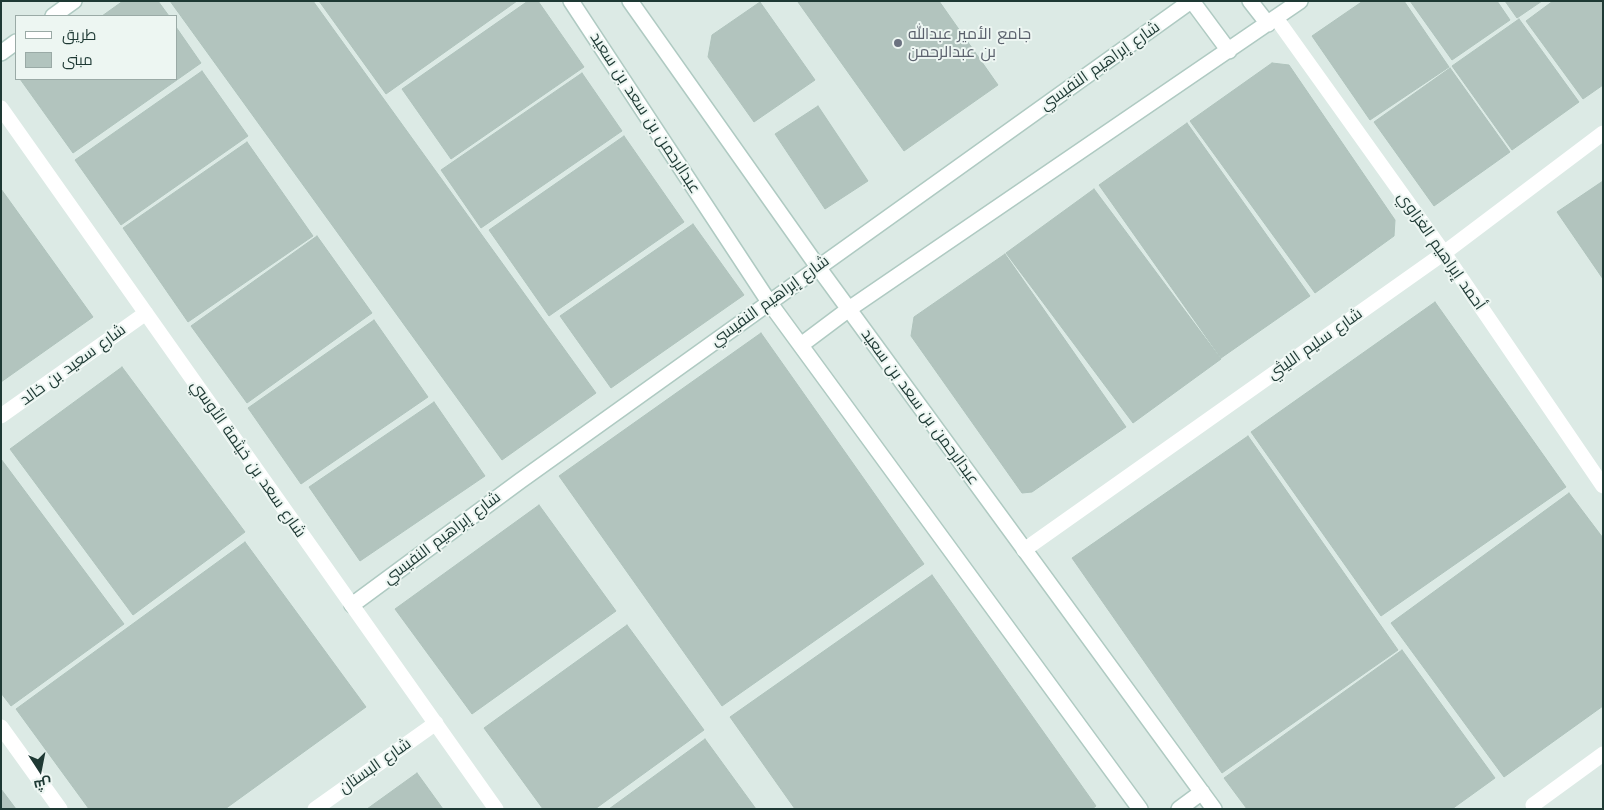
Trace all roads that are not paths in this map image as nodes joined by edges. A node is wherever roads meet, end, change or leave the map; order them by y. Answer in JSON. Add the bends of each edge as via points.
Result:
{"nodes":[{"id":1,"x":74,"y":1,"type":"edge"},
{"id":2,"x":571,"y":1,"type":"edge"},
{"id":3,"x":630,"y":1,"type":"edge"},
{"id":4,"x":1192,"y":1,"type":"edge"},
{"id":5,"x":1250,"y":1,"type":"edge"},
{"id":6,"x":1300,"y":1,"type":"edge"},
{"id":7,"x":53,"y":15,"type":"edge"},
{"id":8,"x":1272,"y":21,"type":"junction"},
{"id":9,"x":15,"y":43,"type":"edge"},
{"id":10,"x":1229,"y":50,"type":"junction"},
{"id":11,"x":1,"y":53,"type":"edge"},
{"id":12,"x":1,"y":108,"type":"edge"},
{"id":13,"x":1603,"y":133,"type":"edge"},
{"id":14,"x":1444,"y":253,"type":"junction"},
{"id":15,"x":818,"y":266,"type":"junction"},
{"id":16,"x":769,"y":302,"type":"junction"},
{"id":17,"x":849,"y":309,"type":"junction"},
{"id":18,"x":146,"y":313,"type":"junction"},
{"id":19,"x":801,"y":345,"type":"junction"},
{"id":20,"x":1,"y":416,"type":"edge"},
{"id":21,"x":1603,"y":486,"type":"edge"},
{"id":22,"x":1024,"y":550,"type":"junction"},
{"id":23,"x":352,"y":605,"type":"junction"},
{"id":24,"x":436,"y":724,"type":"junction"},
{"id":25,"x":1,"y":727,"type":"edge"},
{"id":26,"x":1603,"y":754,"type":"edge"},
{"id":27,"x":1202,"y":792,"type":"junction"},
{"id":28,"x":1533,"y":805,"type":"dead end"},
{"id":29,"x":60,"y":809,"type":"edge"},
{"id":30,"x":315,"y":809,"type":"edge"},
{"id":31,"x":496,"y":809,"type":"edge"},
{"id":32,"x":1140,"y":809,"type":"edge"},
{"id":33,"x":1179,"y":809,"type":"edge"},
{"id":34,"x":1214,"y":809,"type":"edge"}],
"edges":[{"from":1,"to":7,"type":"street"},
{"from":2,"to":16,"type":"street","name":"عبدالرحمن بن سعد بن سعيد"},
{"from":3,"to":15,"type":"street","name":"عبدالرحمن بن سعد بن سعيد"},
{"from":4,"to":10,"type":"street"},
{"from":4,"to":15,"type":"street","name":"شارع إبراهيم النفيسي"},
{"from":5,"to":8,"type":"street","name":"أحمد إبراهيم الغزاوي"},
{"from":6,"to":8,"type":"street"},
{"from":8,"to":10,"type":"street"},
{"from":8,"to":14,"type":"street","name":"أحمد إبراهيم الغزاوي"},
{"from":9,"to":11,"type":"street"},
{"from":10,"to":17,"type":"street"},
{"from":12,"to":18,"type":"street","name":"شارع سعد بن خيثمة الأوسي"},
{"from":13,"to":14,"type":"street","name":"شارع سليم الليثي"},
{"from":14,"to":21,"type":"street","name":"أحمد إبراهيم الغزاوي"},
{"from":14,"to":22,"type":"street","name":"شارع سليم الليثي"},
{"from":15,"to":16,"type":"street","name":"شارع إبراهيم النفيسي"},
{"from":15,"to":17,"type":"street","name":"عبدالرحمن بن سعد بن سعيد"},
{"from":16,"to":19,"type":"street","name":"عبدالرحمن بن سعد بن سعيد"},
{"from":16,"to":23,"type":"street","name":"شارع إبراهيم النفيسي"},
{"from":17,"to":19,"type":"street"},
{"from":17,"to":22,"type":"street","name":"عبدالرحمن بن سعد بن سعيد"},
{"from":18,"to":20,"type":"street","name":"شارع سعيد بن خالد"},
{"from":18,"to":23,"type":"street","name":"شارع سعد بن خيثمة الأوسي"},
{"from":19,"to":32,"type":"street","name":"عبدالرحمن بن سعد بن سعيد"},
{"from":22,"to":27,"type":"street","name":"عبدالرحمن بن سعد بن سعيد"},
{"from":23,"to":24,"type":"street","name":"شارع سعد بن خيثمة الأوسي"},
{"from":24,"to":30,"type":"street","name":"شارع البستان"},
{"from":24,"to":31,"type":"street","name":"شارع سعد بن خيثمة الأوسي"},
{"from":25,"to":29,"type":"street"},
{"from":26,"to":28,"type":"street"},
{"from":27,"to":33,"type":"street"},
{"from":27,"to":34,"type":"street","name":"عبدالرحمن بن سعد بن سعيد"}]}
